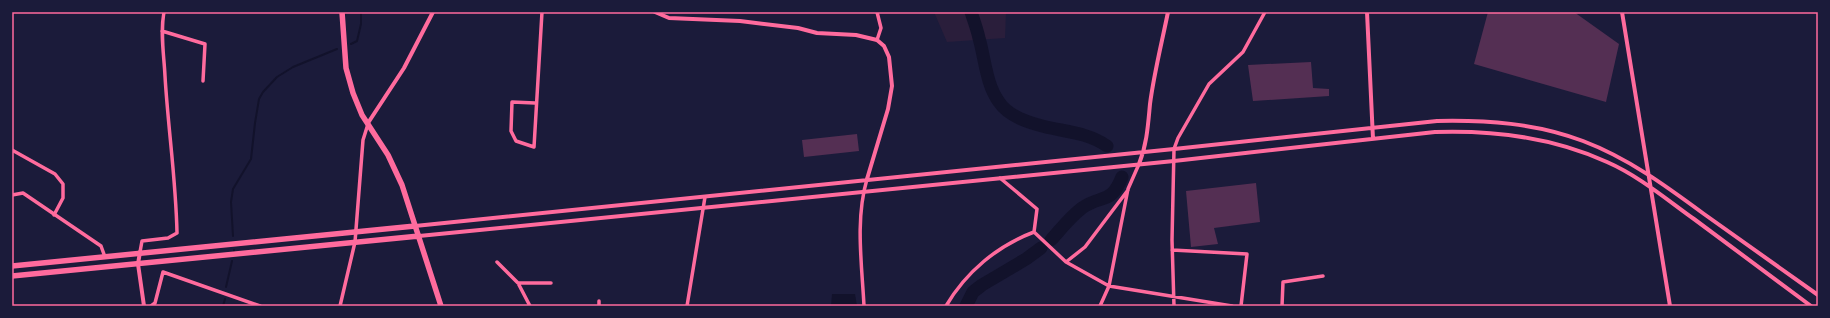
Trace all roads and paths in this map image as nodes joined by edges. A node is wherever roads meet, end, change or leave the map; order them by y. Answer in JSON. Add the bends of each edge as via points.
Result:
{"nodes":[{"id":1,"x":164,"y":12,"type":"edge"},
{"id":2,"x":342,"y":12,"type":"edge"},
{"id":3,"x":433,"y":12,"type":"edge"},
{"id":4,"x":542,"y":12,"type":"edge"},
{"id":5,"x":655,"y":12,"type":"edge"},
{"id":6,"x":877,"y":12,"type":"edge"},
{"id":7,"x":1168,"y":12,"type":"edge"},
{"id":8,"x":1265,"y":12,"type":"edge"},
{"id":9,"x":1367,"y":12,"type":"edge"},
{"id":10,"x":1622,"y":12,"type":"edge"},
{"id":11,"x":162,"y":31,"type":"junction"},
{"id":12,"x":877,"y":40,"type":"junction"},
{"id":13,"x":203,"y":81,"type":"dead end"},
{"id":14,"x":535,"y":103,"type":"junction"},
{"id":15,"x":368,"y":123,"type":"junction"},
{"id":16,"x":1373,"y":128,"type":"junction"},
{"id":17,"x":1373,"y":139,"type":"junction"},
{"id":18,"x":1174,"y":149,"type":"junction"},
{"id":19,"x":12,"y":150,"type":"edge"},
{"id":20,"x":1144,"y":152,"type":"junction"},
{"id":21,"x":1174,"y":161,"type":"junction"},
{"id":22,"x":1139,"y":164,"type":"junction"},
{"id":23,"x":1648,"y":174,"type":"junction"},
{"id":24,"x":1000,"y":178,"type":"junction"},
{"id":25,"x":867,"y":179,"type":"junction"},
{"id":26,"x":1650,"y":186,"type":"junction"},
{"id":27,"x":1128,"y":189,"type":"junction"},
{"id":28,"x":864,"y":191,"type":"junction"},
{"id":29,"x":12,"y":195,"type":"edge"},
{"id":30,"x":705,"y":197,"type":"junction"},
{"id":31,"x":704,"y":207,"type":"junction"},
{"id":32,"x":54,"y":215,"type":"junction"},
{"id":33,"x":415,"y":226,"type":"junction"},
{"id":34,"x":357,"y":231,"type":"junction"},
{"id":35,"x":1034,"y":232,"type":"junction"},
{"id":36,"x":419,"y":236,"type":"junction"},
{"id":37,"x":355,"y":242,"type":"junction"},
{"id":38,"x":1172,"y":250,"type":"junction"},
{"id":39,"x":140,"y":252,"type":"junction"},
{"id":40,"x":105,"y":257,"type":"junction"},
{"id":41,"x":497,"y":262,"type":"dead end"},
{"id":42,"x":1066,"y":262,"type":"junction"},
{"id":43,"x":138,"y":264,"type":"junction"},
{"id":44,"x":12,"y":266,"type":"edge"},
{"id":45,"x":12,"y":276,"type":"edge"},
{"id":46,"x":1323,"y":276,"type":"dead end"},
{"id":47,"x":518,"y":283,"type":"junction"},
{"id":48,"x":551,"y":283,"type":"dead end"},
{"id":49,"x":1109,"y":286,"type":"junction"},
{"id":50,"x":1818,"y":295,"type":"edge"},
{"id":51,"x":1173,"y":296,"type":"junction"},
{"id":52,"x":144,"y":306,"type":"edge"},
{"id":53,"x":151,"y":306,"type":"edge"},
{"id":54,"x":260,"y":306,"type":"edge"},
{"id":55,"x":340,"y":306,"type":"edge"},
{"id":56,"x":441,"y":306,"type":"edge"},
{"id":57,"x":530,"y":306,"type":"edge"},
{"id":58,"x":686,"y":306,"type":"edge"},
{"id":59,"x":864,"y":306,"type":"edge"},
{"id":60,"x":946,"y":306,"type":"edge"},
{"id":61,"x":1100,"y":306,"type":"edge"},
{"id":62,"x":1174,"y":306,"type":"edge"},
{"id":63,"x":1232,"y":306,"type":"edge"},
{"id":64,"x":1241,"y":306,"type":"edge"},
{"id":65,"x":1282,"y":306,"type":"edge"},
{"id":66,"x":1670,"y":306,"type":"edge"},
{"id":67,"x":1811,"y":306,"type":"edge"}],
"edges":[{"from":1,"to":11,"type":"street"},
{"from":2,"to":15,"type":"highway","via":[[344,48],[350,82],[357,104]]},
{"from":3,"to":15,"type":"street","via":[[404,68]]},
{"from":4,"to":14,"type":"street"},
{"from":5,"to":12,"type":"street","via":[[669,18],[740,21],[798,28],[817,33],[856,35]]},
{"from":6,"to":12,"type":"street","via":[[881,28]]},
{"from":7,"to":20,"type":"street","via":[[1150,103]]},
{"from":8,"to":18,"type":"street","via":[[1243,52],[1209,84]]},
{"from":9,"to":16,"type":"street"},
{"from":10,"to":23,"type":"street"},
{"from":11,"to":13,"type":"street","via":[[205,44]]},
{"from":11,"to":39,"type":"street","via":[[177,232],[168,238],[142,241]]},
{"from":12,"to":25,"type":"street","via":[[884,46],[889,57],[892,86],[888,109]]},
{"from":14,"to":14,"type":"street","via":[[534,132],[534,147],[516,141],[510,131],[512,102]]},
{"from":15,"to":33,"type":"highway","via":[[395,170]]},
{"from":15,"to":34,"type":"street","via":[[363,140]]},
{"from":16,"to":17,"type":"street"},
{"from":16,"to":18,"type":"street"},
{"from":16,"to":23,"type":"street","via":[[1437,121],[1474,120],[1516,124],[1581,140]]},
{"from":17,"to":21,"type":"street"},
{"from":17,"to":26,"type":"street","via":[[1435,132],[1473,131],[1527,136],[1608,162]]},
{"from":18,"to":20,"type":"street"},
{"from":18,"to":21,"type":"street"},
{"from":19,"to":32,"type":"street","via":[[55,174],[64,184],[63,198]]},
{"from":20,"to":22,"type":"street"},
{"from":20,"to":25,"type":"street"},
{"from":21,"to":22,"type":"street"},
{"from":21,"to":38,"type":"street"},
{"from":22,"to":24,"type":"street"},
{"from":22,"to":27,"type":"street"},
{"from":23,"to":26,"type":"street"},
{"from":23,"to":50,"type":"street"},
{"from":24,"to":28,"type":"street"},
{"from":24,"to":35,"type":"street","via":[[1037,209]]},
{"from":25,"to":28,"type":"street"},
{"from":25,"to":30,"type":"street"},
{"from":26,"to":66,"type":"street"},
{"from":26,"to":67,"type":"street"},
{"from":27,"to":42,"type":"street","via":[[1085,246]]},
{"from":27,"to":49,"type":"street"},
{"from":28,"to":31,"type":"street"},
{"from":28,"to":59,"type":"street","via":[[860,236]]},
{"from":29,"to":32,"type":"street","via":[[23,193]]},
{"from":30,"to":31,"type":"street"},
{"from":30,"to":33,"type":"street"},
{"from":31,"to":36,"type":"street"},
{"from":31,"to":58,"type":"street"},
{"from":32,"to":40,"type":"street","via":[[101,246]]},
{"from":33,"to":34,"type":"highway"},
{"from":33,"to":36,"type":"highway"},
{"from":34,"to":37,"type":"street"},
{"from":34,"to":39,"type":"highway"},
{"from":35,"to":42,"type":"street"},
{"from":35,"to":60,"type":"street","via":[[1016,239],[993,254],[960,284]]},
{"from":36,"to":37,"type":"highway"},
{"from":36,"to":56,"type":"highway"},
{"from":37,"to":43,"type":"highway"},
{"from":37,"to":55,"type":"street"},
{"from":38,"to":51,"type":"street"},
{"from":38,"to":64,"type":"street","via":[[1247,254]]},
{"from":39,"to":40,"type":"highway"},
{"from":39,"to":43,"type":"street"},
{"from":40,"to":44,"type":"highway"},
{"from":41,"to":47,"type":"street"},
{"from":42,"to":49,"type":"street"},
{"from":43,"to":45,"type":"highway"},
{"from":43,"to":52,"type":"street"},
{"from":46,"to":65,"type":"street","via":[[1284,282]]},
{"from":47,"to":48,"type":"street"},
{"from":47,"to":57,"type":"street"},
{"from":49,"to":51,"type":"street"},
{"from":49,"to":61,"type":"street"},
{"from":51,"to":62,"type":"street"},
{"from":51,"to":63,"type":"street"},
{"from":53,"to":54,"type":"street","via":[[155,303],[163,272]]}]}
